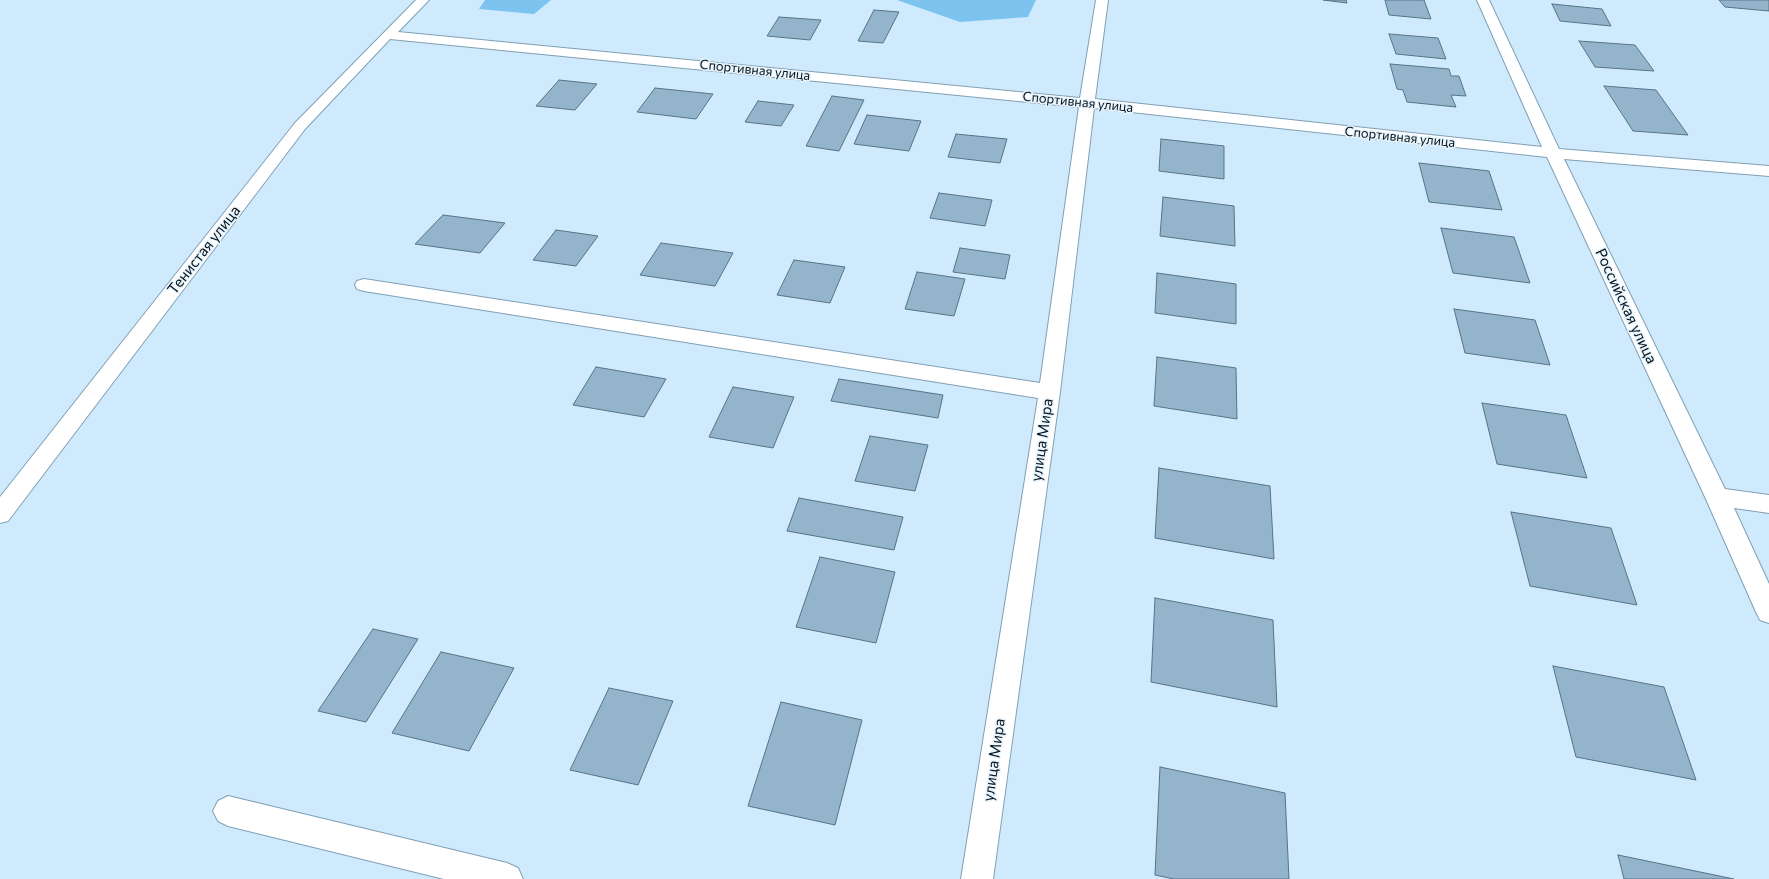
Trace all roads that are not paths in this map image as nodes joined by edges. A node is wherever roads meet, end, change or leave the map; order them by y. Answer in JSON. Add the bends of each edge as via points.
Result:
{"nodes":[{"id":1,"x":423,"y":0,"type":"edge"},
{"id":2,"x":1102,"y":0,"type":"edge"},
{"id":3,"x":1483,"y":0,"type":"edge"},
{"id":4,"x":387,"y":35,"type":"junction"},
{"id":5,"x":1087,"y":103,"type":"junction"},
{"id":6,"x":1553,"y":153,"type":"junction"},
{"id":7,"x":1769,"y":171,"type":"edge"},
{"id":8,"x":364,"y":285,"type":"dead end"},
{"id":9,"x":1049,"y":392,"type":"junction"},
{"id":10,"x":1717,"y":497,"type":"junction"},
{"id":11,"x":1769,"y":504,"type":"edge"},
{"id":12,"x":0,"y":514,"type":"edge"},
{"id":13,"x":1769,"y":612,"type":"edge"},
{"id":14,"x":228,"y":811,"type":"dead end"},
{"id":15,"x":507,"y":879,"type":"edge"},
{"id":16,"x":977,"y":879,"type":"edge"}],
"edges":[{"from":1,"to":4,"type":"street","name":"Тенистая улица"},
{"from":2,"to":5,"type":"street","name":"улица Мира"},
{"from":3,"to":6,"type":"street","name":"Российская улица"},
{"from":4,"to":5,"type":"street","name":"Спортивная улица"},
{"from":4,"to":12,"type":"street","name":"Тенистая улица","via":[[300,126]]},
{"from":5,"to":6,"type":"street","name":"Спортивная улица"},
{"from":5,"to":9,"type":"street","name":"улица Мира"},
{"from":6,"to":7,"type":"street","name":"Спортивная улица"},
{"from":6,"to":10,"type":"street","name":"Российская улица"},
{"from":8,"to":9,"type":"street"},
{"from":9,"to":16,"type":"street","name":"улица Мира"},
{"from":10,"to":11,"type":"street"},
{"from":10,"to":13,"type":"street","name":"Российская улица"},
{"from":14,"to":15,"type":"street"}]}
